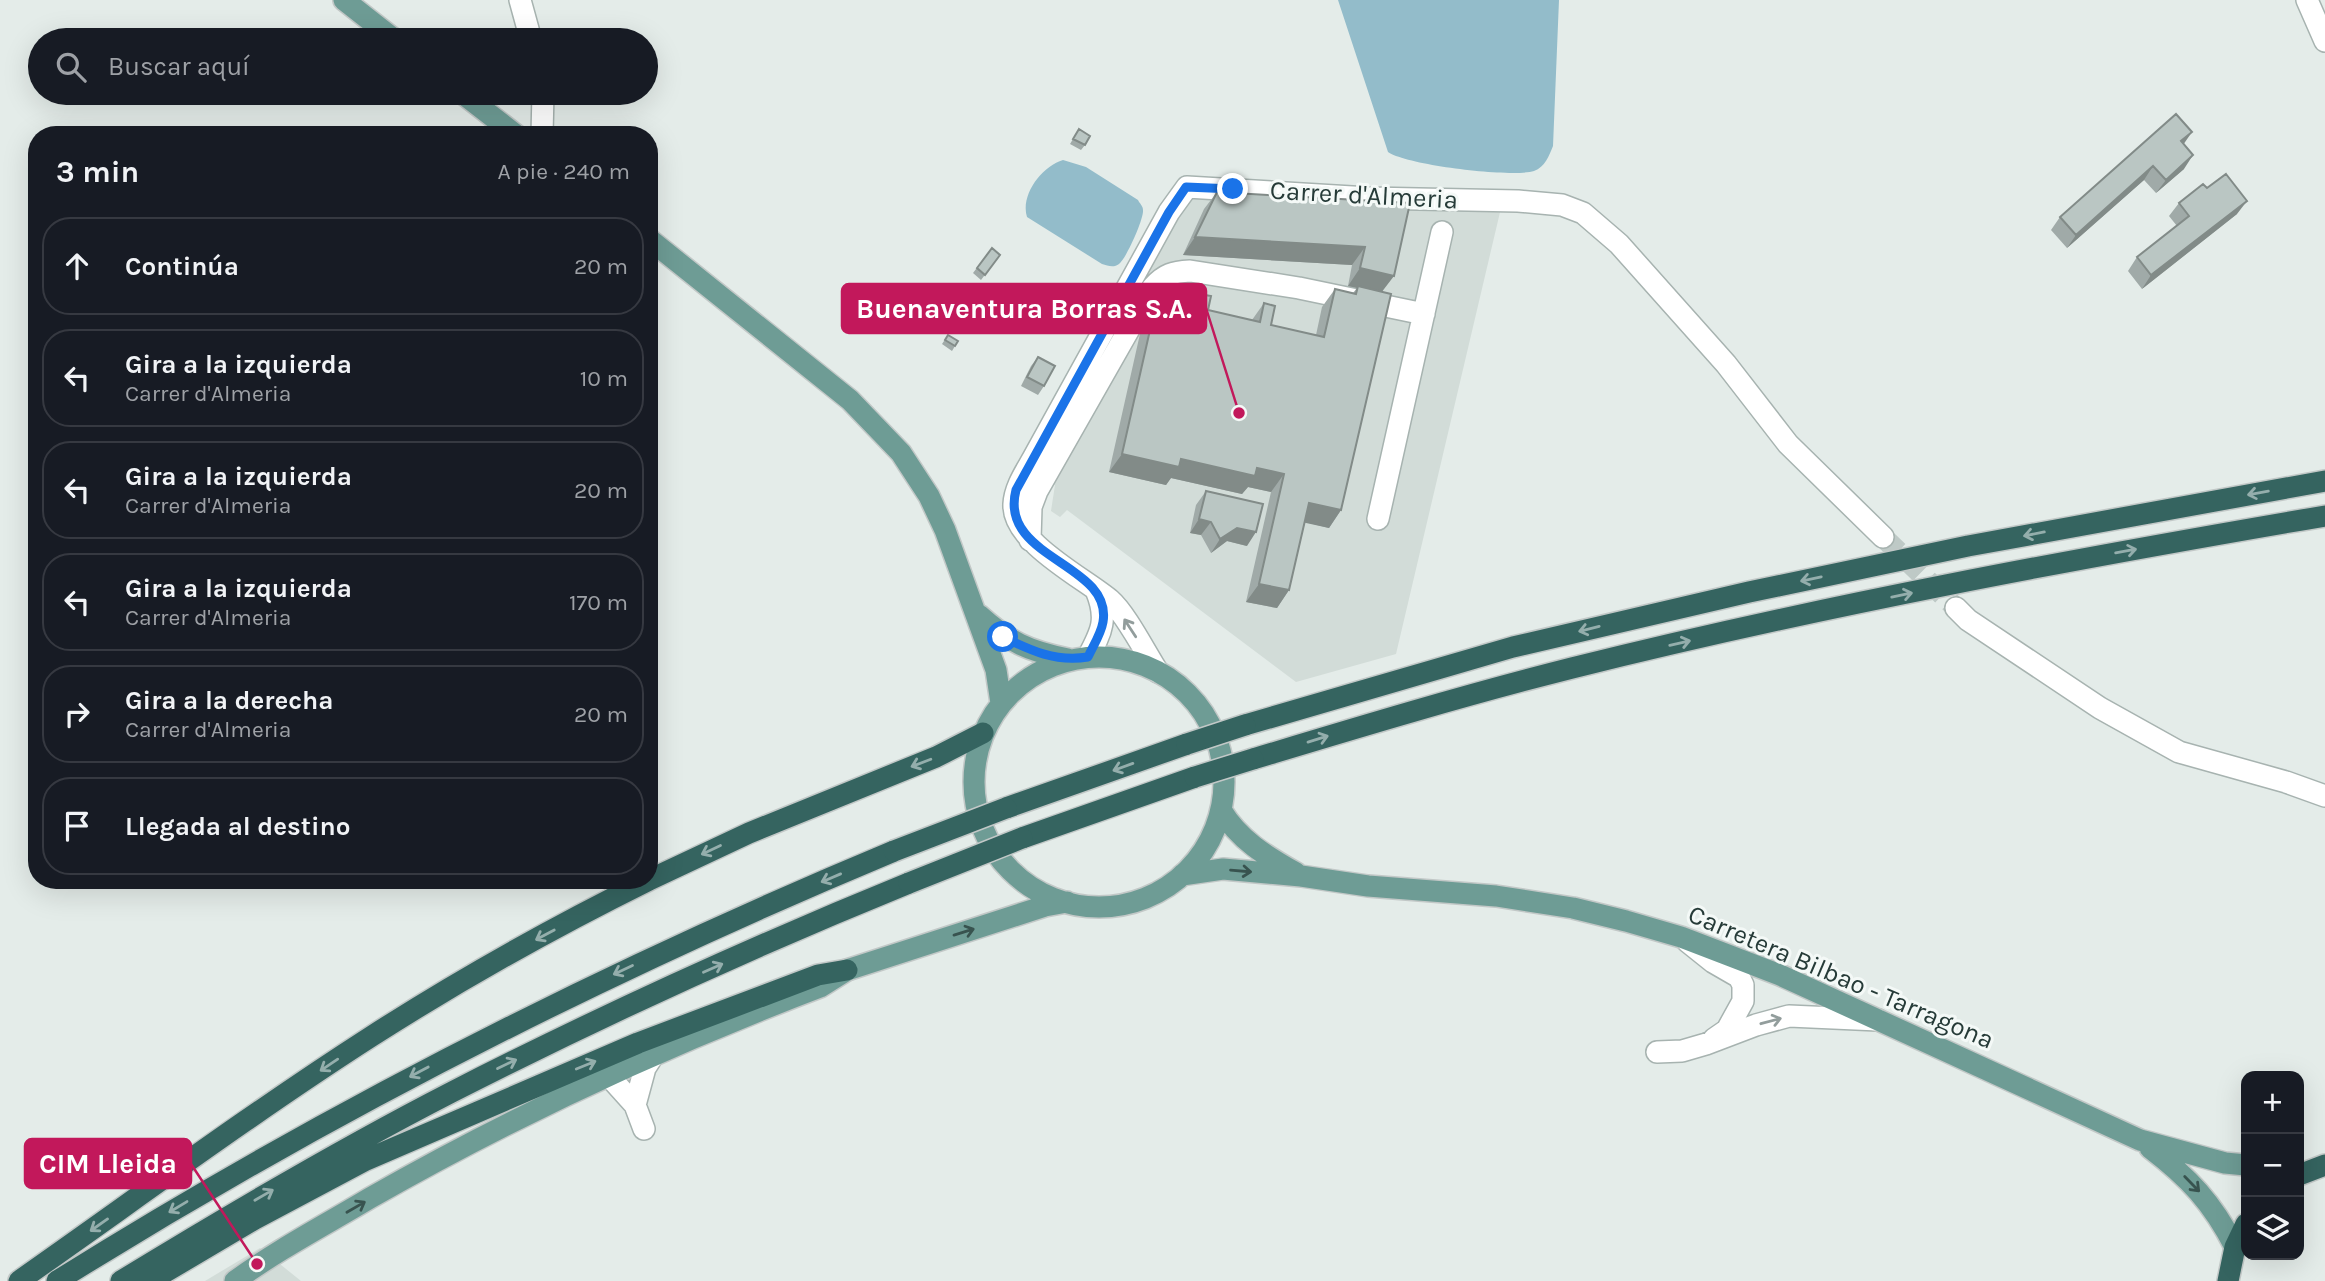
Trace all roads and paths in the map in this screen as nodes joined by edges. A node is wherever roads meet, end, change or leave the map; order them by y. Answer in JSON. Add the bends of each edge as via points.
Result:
{"nodes":[{"id":1,"x":344,"y":0,"type":"edge"},
{"id":2,"x":520,"y":0,"type":"edge"},
{"id":3,"x":2307,"y":0,"type":"edge"},
{"id":4,"x":380,"y":28,"type":"edge"},
{"id":5,"x":528,"y":28,"type":"edge"},
{"id":6,"x":2325,"y":41,"type":"edge"},
{"id":7,"x":477,"y":105,"type":"edge"},
{"id":8,"x":543,"y":105,"type":"edge"},
{"id":9,"x":504,"y":126,"type":"edge"},
{"id":10,"x":542,"y":126,"type":"edge"},
{"id":11,"x":1442,"y":232,"type":"dead end"},
{"id":12,"x":658,"y":246,"type":"edge"},
{"id":13,"x":1424,"y":314,"type":"junction"},
{"id":14,"x":2325,"y":481,"type":"edge"},
{"id":15,"x":2325,"y":516,"type":"edge"},
{"id":16,"x":1378,"y":519,"type":"dead end"},
{"id":17,"x":1883,"y":537,"type":"tunnel mouth"},
{"id":18,"x":1030,"y":540,"type":"junction"},
{"id":19,"x":1096,"y":590,"type":"junction"},
{"id":20,"x":1956,"y":608,"type":"tunnel mouth"},
{"id":21,"x":977,"y":613,"type":"junction"},
{"id":22,"x":1079,"y":658,"type":"junction"},
{"id":23,"x":1158,"y":671,"type":"junction"},
{"id":24,"x":1001,"y":703,"type":"junction"},
{"id":25,"x":983,"y":733,"type":"junction"},
{"id":26,"x":2325,"y":796,"type":"edge"},
{"id":27,"x":1221,"y":810,"type":"junction"},
{"id":28,"x":1182,"y":875,"type":"junction"},
{"id":29,"x":658,"y":876,"type":"edge"},
{"id":30,"x":1301,"y":876,"type":"junction"},
{"id":31,"x":632,"y":889,"type":"edge"},
{"id":32,"x":1067,"y":902,"type":"junction"},
{"id":33,"x":1681,"y":937,"type":"junction"},
{"id":34,"x":848,"y":970,"type":"junction"},
{"id":35,"x":1880,"y":1020,"type":"junction"},
{"id":36,"x":1706,"y":1045,"type":"junction"},
{"id":37,"x":1657,"y":1052,"type":"dead end"},
{"id":38,"x":654,"y":1054,"type":"junction"},
{"id":39,"x":608,"y":1074,"type":"junction"},
{"id":40,"x":635,"y":1105,"type":"junction"},
{"id":41,"x":644,"y":1129,"type":"dead end"},
{"id":42,"x":2140,"y":1140,"type":"junction"},
{"id":43,"x":2241,"y":1165,"type":"edge"},
{"id":44,"x":2325,"y":1165,"type":"edge"},
{"id":45,"x":2304,"y":1172,"type":"edge"},
{"id":46,"x":2241,"y":1234,"type":"edge"},
{"id":47,"x":2235,"y":1247,"type":"junction"},
{"id":48,"x":19,"y":1281,"type":"edge"},
{"id":49,"x":57,"y":1281,"type":"edge"},
{"id":50,"x":121,"y":1281,"type":"edge"},
{"id":51,"x":150,"y":1281,"type":"edge"},
{"id":52,"x":235,"y":1281,"type":"edge"},
{"id":53,"x":2228,"y":1281,"type":"edge"}],
"edges":[{"from":1,"to":4,"type":"main road"},
{"from":2,"to":5,"type":"street"},
{"from":3,"to":6,"type":"street"},
{"from":7,"to":9,"type":"main road"},
{"from":8,"to":10,"type":"street"},
{"from":11,"to":13,"type":"street"},
{"from":12,"to":21,"type":"main road","via":[[829,382],[895,445],[938,515]]},
{"from":13,"to":16,"type":"street"},
{"from":13,"to":18,"type":"street","via":[[1190,271],[1162,277],[1037,491],[1031,507]]},
{"from":14,"to":49,"type":"highway","one_way":true,"bridge":true,"via":[[1749,592],[1513,647],[1187,744],[894,851],[681,943],[460,1050],[243,1167]]},
{"from":50,"to":15,"type":"highway","one_way":true,"bridge":true,"via":[[290,1180],[604,1016],[909,883],[1195,777],[1460,697],[1664,646],[1982,578]]},
{"from":17,"to":18,"type":"street","name":"Carrer d'Almeria","via":[[1788,444],[1717,354],[1619,244],[1583,213],[1562,205],[1518,201],[1186,187],[1016,490],[1014,511]]},
{"from":18,"to":19,"type":"street","name":"Carrer d'Almeria"},
{"from":19,"to":22,"type":"street","via":[[1103,622]]},
{"from":23,"to":19,"type":"street","name":"Carrer d'Almeria","one_way":true,"via":[[1112,602]]},
{"from":20,"to":26,"type":"street","via":[[2100,708],[2179,752]]},
{"from":21,"to":22,"type":"main road","via":[[1003,637],[1030,650]]},
{"from":21,"to":24,"type":"main road","via":[[996,670]]},
{"from":22,"to":23,"type":"main road","via":[[1124,659]]},
{"from":22,"to":24,"type":"main road","via":[[1032,676]]},
{"from":23,"to":27,"type":"main road","via":[[1187,693],[1216,738],[1224,773]]},
{"from":24,"to":25,"type":"main road"},
{"from":25,"to":29,"type":"highway","one_way":true},
{"from":25,"to":32,"type":"main road","via":[[973,786],[986,837],[1020,878]]},
{"from":27,"to":28,"type":"main road","via":[[1207,845]]},
{"from":27,"to":30,"type":"main road","via":[[1255,849]]},
{"from":28,"to":30,"type":"main road","name":"Carretera Bilbao - Tarragona","one_way":true,"via":[[1223,869]]},
{"from":28,"to":32,"type":"main road","via":[[1153,895],[1119,905]]},
{"from":30,"to":33,"type":"main road","name":"Carretera Bilbao - Tarragona","via":[[1539,902]]},
{"from":31,"to":48,"type":"highway","one_way":true,"via":[[499,960],[371,1037]]},
{"from":34,"to":32,"type":"main road","one_way":true},
{"from":33,"to":35,"type":"main road","name":"Carretera Bilbao - Tarragona"},
{"from":33,"to":36,"type":"street","via":[[1739,977],[1743,985],[1743,1001],[1727,1030]]},
{"from":34,"to":38,"type":"main road","via":[[820,987]]},
{"from":51,"to":34,"type":"highway","one_way":true,"via":[[320,1183],[435,1129],[638,1043],[818,975]]},
{"from":36,"to":35,"type":"street","one_way":true,"via":[[1789,1016]]},
{"from":35,"to":42,"type":"main road","name":"Carretera Bilbao - Tarragona"},
{"from":36,"to":37,"type":"street"},
{"from":38,"to":39,"type":"main road"},
{"from":38,"to":40,"type":"street","via":[[645,1068]]},
{"from":39,"to":40,"type":"street"},
{"from":52,"to":39,"type":"main road","one_way":true,"via":[[449,1154]]},
{"from":40,"to":41,"type":"street"},
{"from":42,"to":43,"type":"main road"},
{"from":42,"to":47,"type":"main road","one_way":true,"via":[[2207,1199]]},
{"from":44,"to":45,"type":"highway"},
{"from":46,"to":47,"type":"highway"},
{"from":47,"to":53,"type":"highway"}]}
